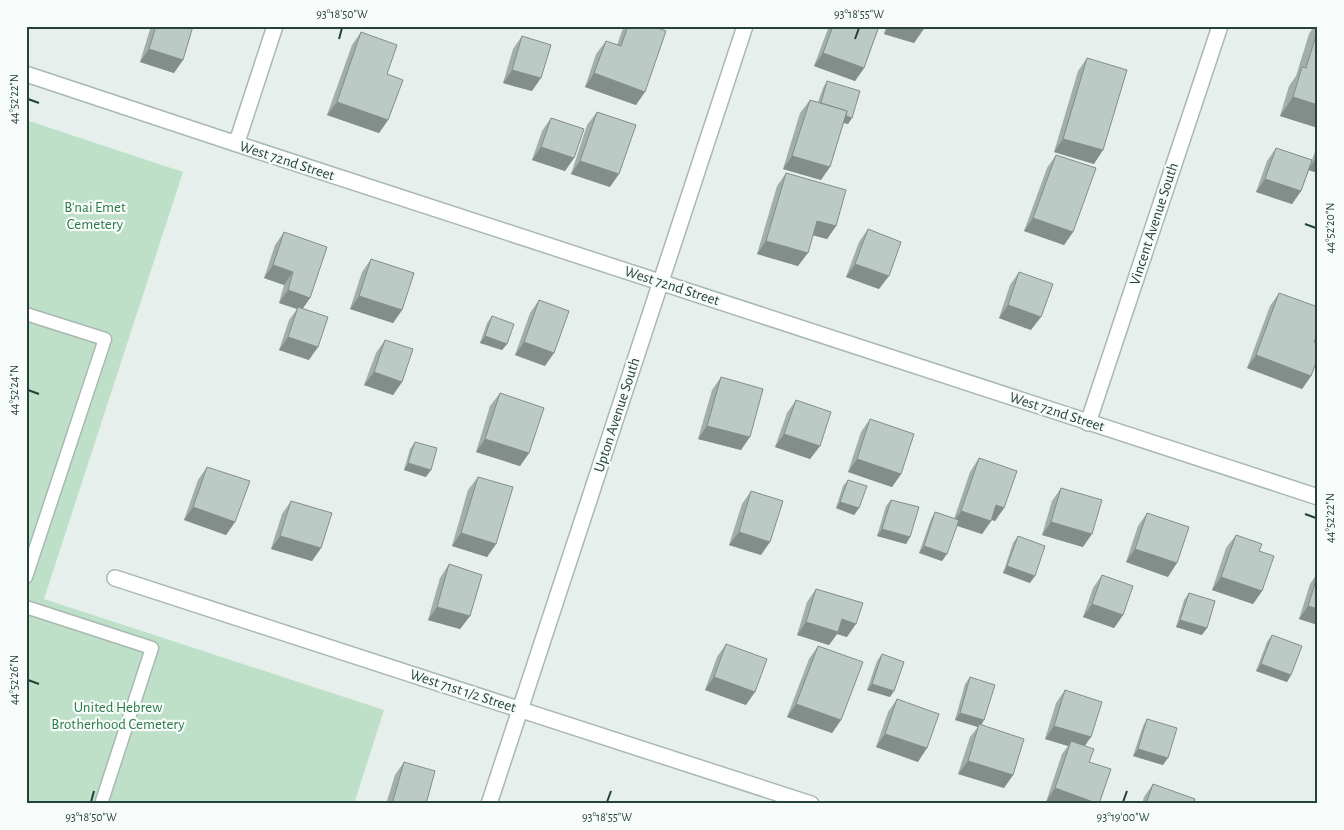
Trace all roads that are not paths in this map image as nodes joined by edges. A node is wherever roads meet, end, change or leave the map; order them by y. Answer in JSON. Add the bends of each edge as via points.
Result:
{"nodes":[{"id":1,"x":275,"y":26,"type":"edge"},
{"id":2,"x":745,"y":26,"type":"edge"},
{"id":3,"x":1220,"y":26,"type":"edge"},
{"id":4,"x":26,"y":74,"type":"edge"},
{"id":5,"x":234,"y":143,"type":"junction"},
{"id":6,"x":661,"y":283,"type":"junction"},
{"id":7,"x":26,"y":314,"type":"edge"},
{"id":8,"x":1088,"y":423,"type":"junction"},
{"id":9,"x":1318,"y":497,"type":"edge"},
{"id":10,"x":26,"y":577,"type":"edge"},
{"id":11,"x":115,"y":578,"type":"dead end"},
{"id":12,"x":26,"y":607,"type":"edge"},
{"id":13,"x":520,"y":709,"type":"junction"},
{"id":14,"x":101,"y":804,"type":"edge"},
{"id":15,"x":489,"y":804,"type":"edge"},
{"id":16,"x":811,"y":804,"type":"edge"}],
"edges":[{"from":1,"to":5,"type":"street"},
{"from":2,"to":6,"type":"street","name":"Upton Avenue South"},
{"from":3,"to":8,"type":"street","name":"Vincent Avenue South"},
{"from":4,"to":5,"type":"street","name":"West 72nd Street"},
{"from":5,"to":6,"type":"street","name":"West 72nd Street"},
{"from":6,"to":8,"type":"street","name":"West 72nd Street"},
{"from":6,"to":13,"type":"street","name":"Upton Avenue South"},
{"from":7,"to":10,"type":"lane","via":[[106,339]]},
{"from":8,"to":9,"type":"street","name":"West 72nd Street"},
{"from":11,"to":13,"type":"street","name":"West 71st 1/2 Street"},
{"from":12,"to":14,"type":"lane","via":[[152,648]]},
{"from":13,"to":15,"type":"street","name":"Upton Avenue South"},
{"from":13,"to":16,"type":"street","name":"West 71st 1/2 Street"}]}
